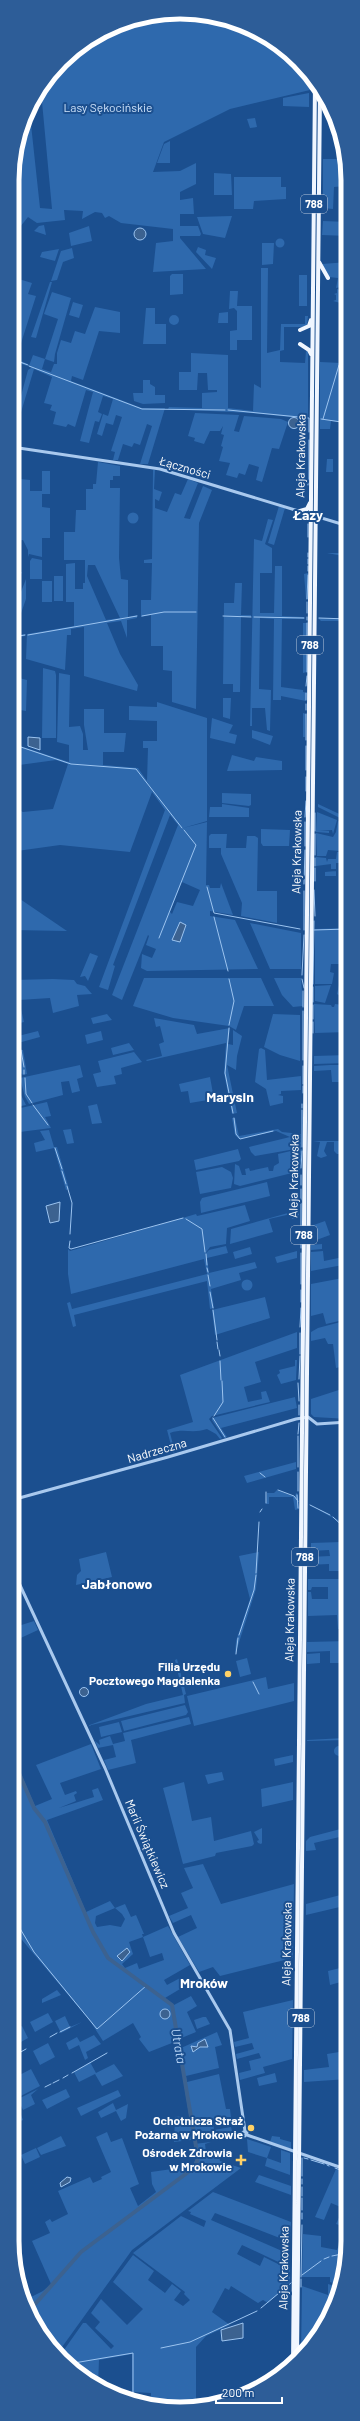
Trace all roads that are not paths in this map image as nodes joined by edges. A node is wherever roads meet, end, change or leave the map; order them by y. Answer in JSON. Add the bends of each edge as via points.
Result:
{"nodes":[{"id":1,"x":315,"y":93,"type":"edge"},
{"id":2,"x":320,"y":102,"type":"edge"},
{"id":3,"x":318,"y":256,"type":"junction"},
{"id":4,"x":328,"y":278,"type":"dead end"},
{"id":5,"x":313,"y":316,"type":"junction"},
{"id":6,"x":300,"y":330,"type":"dead end"},
{"id":7,"x":300,"y":344,"type":"dead end"},
{"id":8,"x":312,"y":359,"type":"junction"},
{"id":9,"x":19,"y":448,"type":"edge"},
{"id":10,"x":311,"y":501,"type":"junction"},
{"id":11,"x":300,"y":511,"type":"junction"},
{"id":12,"x":311,"y":514,"type":"junction"},
{"id":13,"x":316,"y":517,"type":"junction"},
{"id":14,"x":341,"y":524,"type":"edge"},
{"id":15,"x":304,"y":1417,"type":"junction"},
{"id":16,"x":341,"y":1422,"type":"edge"},
{"id":17,"x":19,"y":1498,"type":"edge"},
{"id":18,"x":19,"y":1583,"type":"edge"},
{"id":19,"x":295,"y":2152,"type":"junction"},
{"id":20,"x":300,"y":2154,"type":"junction"},
{"id":21,"x":341,"y":2168,"type":"edge"},
{"id":22,"x":297,"y":2351,"type":"edge"},
{"id":23,"x":293,"y":2356,"type":"edge"}],
"edges":[{"from":1,"to":5,"type":"main road","name":"Aleja Krakowska","number":"788"},
{"from":2,"to":3,"type":"main road","name":"Aleja Krakowska","number":"788"},
{"from":3,"to":4,"type":"main road","via":[[320,266]]},
{"from":3,"to":13,"type":"main road","name":"Aleja Krakowska","number":"788"},
{"from":5,"to":6,"type":"main road","via":[[309,326]]},
{"from":5,"to":8,"type":"main road","name":"Aleja Krakowska","number":"788"},
{"from":7,"to":8,"type":"main road","via":[[310,350]]},
{"from":8,"to":10,"type":"main road","name":"Aleja Krakowska","number":"788"},
{"from":9,"to":11,"type":"street","name":"Łączności","via":[[160,469]]},
{"from":10,"to":11,"type":"main road","via":[[307,509]]},
{"from":10,"to":12,"type":"main road","name":"Aleja Krakowska","number":"788"},
{"from":11,"to":12,"type":"street","name":"Łączności"},
{"from":12,"to":13,"type":"street","name":"Łączności"},
{"from":12,"to":15,"type":"main road","name":"Aleja Krakowska","number":"788"},
{"from":13,"to":14,"type":"street","name":"Łączności"},
{"from":13,"to":15,"type":"main road","name":"Aleja Krakowska","number":"788"},
{"from":15,"to":16,"type":"street","via":[[317,1424]]},
{"from":15,"to":17,"type":"street","name":"Nadrzeczna"},
{"from":15,"to":19,"type":"main road","name":"Aleja Krakowska","number":"788"},
{"from":15,"to":20,"type":"main road","name":"Aleja Krakowska","number":"788"},
{"from":18,"to":19,"type":"street","name":"Marii Świątkiewicz","via":[[105,1768],[174,1933],[230,2030],[245,2131],[243,2135]]},
{"from":19,"to":20,"type":"street"},
{"from":19,"to":23,"type":"main road","name":"Aleja Krakowska","number":"788"},
{"from":20,"to":21,"type":"street"},
{"from":20,"to":22,"type":"main road","name":"Aleja Krakowska","number":"788"}]}
